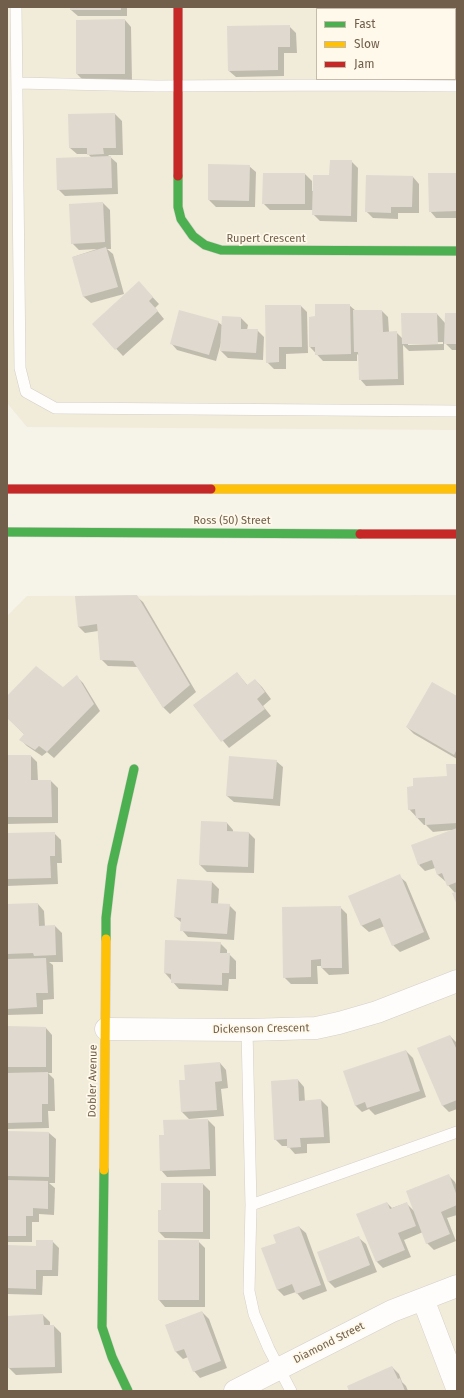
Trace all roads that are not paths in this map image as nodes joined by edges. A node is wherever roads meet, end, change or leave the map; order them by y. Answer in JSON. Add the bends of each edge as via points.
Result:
{"nodes":[{"id":1,"x":16,"y":7,"type":"edge"},
{"id":2,"x":178,"y":7,"type":"edge"},
{"id":3,"x":346,"y":82,"type":"edge"},
{"id":4,"x":17,"y":83,"type":"junction"},
{"id":5,"x":179,"y":86,"type":"junction"},
{"id":6,"x":457,"y":86,"type":"edge"},
{"id":7,"x":457,"y":251,"type":"edge"},
{"id":8,"x":457,"y":411,"type":"edge"},
{"id":9,"x":7,"y":484,"type":"edge"},
{"id":10,"x":7,"y":489,"type":"edge"},
{"id":11,"x":22,"y":489,"type":"junction"},
{"id":12,"x":457,"y":489,"type":"edge"},
{"id":13,"x":7,"y":532,"type":"edge"},
{"id":14,"x":457,"y":534,"type":"edge"},
{"id":15,"x":134,"y":768,"type":"dead end"},
{"id":16,"x":457,"y":982,"type":"edge"},
{"id":17,"x":106,"y":1029,"type":"junction"},
{"id":18,"x":247,"y":1030,"type":"junction"},
{"id":19,"x":457,"y":1132,"type":"edge"},
{"id":20,"x":251,"y":1205,"type":"junction"},
{"id":21,"x":457,"y":1286,"type":"edge"},
{"id":22,"x":423,"y":1299,"type":"junction"},
{"id":23,"x":279,"y":1369,"type":"junction"},
{"id":24,"x":457,"y":1388,"type":"edge"},
{"id":25,"x":128,"y":1391,"type":"edge"},
{"id":26,"x":235,"y":1391,"type":"edge"},
{"id":27,"x":291,"y":1391,"type":"edge"}],
"edges":[{"from":1,"to":4,"type":"lane"},
{"from":2,"to":5,"type":"street","name":"Rupert Crescent"},
{"from":3,"to":5,"type":"lane"},
{"from":3,"to":6,"type":"lane"},
{"from":4,"to":5,"type":"lane"},
{"from":4,"to":8,"type":"lane","via":[[20,368],[26,392],[56,408]]},
{"from":5,"to":7,"type":"street","name":"Rupert Crescent","via":[[178,208],[186,228],[205,245],[221,250]]},
{"from":9,"to":11,"type":"street"},
{"from":10,"to":11,"type":"street"},
{"from":11,"to":12,"type":"street"},
{"from":13,"to":14,"type":"street","name":"Ross (50) Street"},
{"from":15,"to":17,"type":"street","name":"Dobler Avenue","via":[[108,891]]},
{"from":16,"to":18,"type":"street","name":"Dickenson Crescent","via":[[377,1012],[339,1023],[292,1030]]},
{"from":17,"to":18,"type":"street","name":"Dickenson Crescent"},
{"from":17,"to":25,"type":"street","name":"Dobler Avenue","via":[[102,1327],[112,1357]]},
{"from":18,"to":20,"type":"lane"},
{"from":19,"to":20,"type":"lane"},
{"from":20,"to":23,"type":"lane","via":[[249,1291],[254,1314]]},
{"from":21,"to":22,"type":"street","name":"Diamond Street"},
{"from":22,"to":23,"type":"street","name":"Diamond Street","via":[[371,1321]]},
{"from":22,"to":24,"type":"street"},
{"from":23,"to":26,"type":"street","name":"Diamond Street"},
{"from":23,"to":27,"type":"lane"}]}
